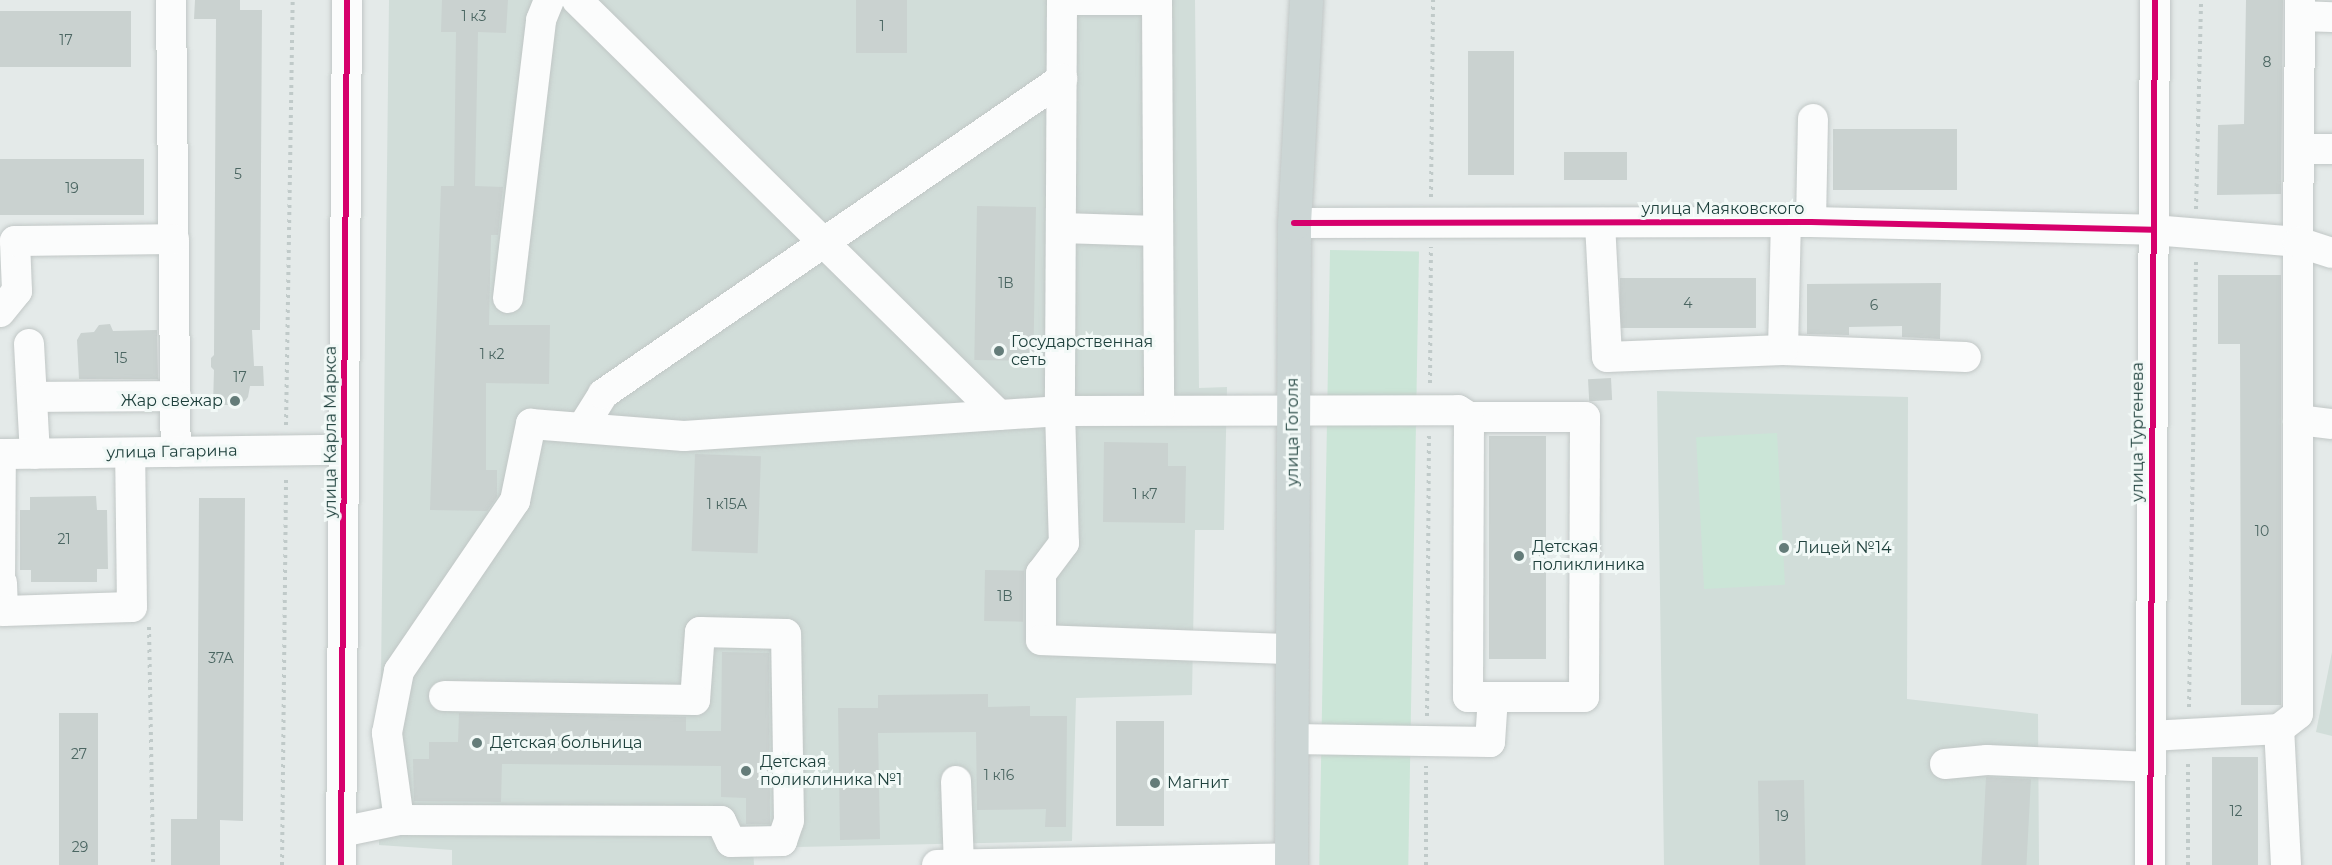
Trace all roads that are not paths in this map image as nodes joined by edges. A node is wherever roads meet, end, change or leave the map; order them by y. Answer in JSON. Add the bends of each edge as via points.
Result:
{"nodes":[{"id":1,"x":171,"y":0,"type":"edge"},
{"id":2,"x":347,"y":0,"type":"edge"},
{"id":3,"x":549,"y":0,"type":"edge"},
{"id":4,"x":577,"y":0,"type":"edge"},
{"id":5,"x":1062,"y":0,"type":"edge"},
{"id":6,"x":1306,"y":0,"type":"edge"},
{"id":7,"x":2155,"y":0,"type":"edge"},
{"id":8,"x":2300,"y":8,"type":"edge"},
{"id":9,"x":2332,"y":17,"type":"edge"},
{"id":10,"x":1062,"y":79,"type":"junction"},
{"id":11,"x":1813,"y":119,"type":"dead end"},
{"id":12,"x":2299,"y":149,"type":"junction"},
{"id":13,"x":2332,"y":149,"type":"edge"},
{"id":14,"x":1799,"y":222,"type":"junction"},
{"id":15,"x":1294,"y":223,"type":"junction"},
{"id":16,"x":1600,"y":223,"type":"junction"},
{"id":17,"x":1061,"y":228,"type":"junction"},
{"id":18,"x":2153,"y":230,"type":"junction"},
{"id":19,"x":1158,"y":231,"type":"junction"},
{"id":20,"x":174,"y":239,"type":"junction"},
{"id":21,"x":823,"y":242,"type":"junction"},
{"id":22,"x":2298,"y":242,"type":"junction"},
{"id":23,"x":2332,"y":253,"type":"edge"},
{"id":24,"x":508,"y":298,"type":"dead end"},
{"id":25,"x":0,"y":312,"type":"edge"},
{"id":26,"x":29,"y":344,"type":"dead end"},
{"id":27,"x":1783,"y":350,"type":"junction"},
{"id":28,"x":1966,"y":357,"type":"dead end"},
{"id":29,"x":176,"y":396,"type":"junction"},
{"id":30,"x":32,"y":397,"type":"junction"},
{"id":31,"x":1293,"y":410,"type":"junction"},
{"id":32,"x":1060,"y":411,"type":"junction"},
{"id":33,"x":1159,"y":411,"type":"junction"},
{"id":34,"x":999,"y":415,"type":"junction"},
{"id":35,"x":1468,"y":417,"type":"junction"},
{"id":36,"x":2298,"y":420,"type":"junction"},
{"id":37,"x":2332,"y":424,"type":"edge"},
{"id":38,"x":582,"y":428,"type":"junction"},
{"id":39,"x":344,"y":450,"type":"junction"},
{"id":40,"x":176,"y":452,"type":"junction"},
{"id":41,"x":130,"y":453,"type":"junction"},
{"id":42,"x":1,"y":454,"type":"edge"},
{"id":43,"x":35,"y":454,"type":"junction"},
{"id":44,"x":1,"y":583,"type":"edge"},
{"id":45,"x":1292,"y":649,"type":"junction"},
{"id":46,"x":444,"y":696,"type":"dead end"},
{"id":47,"x":1493,"y":697,"type":"junction"},
{"id":48,"x":2279,"y":729,"type":"junction"},
{"id":49,"x":2151,"y":736,"type":"junction"},
{"id":50,"x":1292,"y":739,"type":"junction"},
{"id":51,"x":1945,"y":764,"type":"dead end"},
{"id":52,"x":2151,"y":767,"type":"junction"},
{"id":53,"x":956,"y":781,"type":"dead end"},
{"id":54,"x":399,"y":820,"type":"junction"},
{"id":55,"x":341,"y":832,"type":"junction"},
{"id":56,"x":1291,"y":862,"type":"edge"},
{"id":57,"x":951,"y":864,"type":"edge"},
{"id":58,"x":341,"y":865,"type":"edge"},
{"id":59,"x":2150,"y":865,"type":"edge"},
{"id":60,"x":2286,"y":865,"type":"edge"}],
"edges":[{"from":1,"to":20,"type":"street"},
{"from":2,"to":39,"type":"street","name":"улица Карла Маркса"},
{"from":3,"to":24,"type":"street","via":[[541,20]]},
{"from":4,"to":21,"type":"street"},
{"from":5,"to":10,"type":"street"},
{"from":5,"to":19,"type":"street","via":[[1157,0]]},
{"from":6,"to":15,"type":"main road","name":"улица Гоголя"},
{"from":7,"to":18,"type":"street","name":"улица Тургенева"},
{"from":8,"to":9,"type":"street"},
{"from":8,"to":12,"type":"street"},
{"from":10,"to":17,"type":"street"},
{"from":10,"to":21,"type":"street"},
{"from":11,"to":14,"type":"street"},
{"from":12,"to":13,"type":"street"},
{"from":12,"to":22,"type":"street"},
{"from":14,"to":16,"type":"street","name":"улица Маяковского"},
{"from":14,"to":18,"type":"street","name":"улица Маяковского"},
{"from":14,"to":27,"type":"street"},
{"from":15,"to":16,"type":"street","name":"улица Маяковского"},
{"from":15,"to":31,"type":"main road","name":"улица Гоголя"},
{"from":16,"to":27,"type":"street","via":[[1607,357]]},
{"from":17,"to":19,"type":"street"},
{"from":17,"to":32,"type":"street"},
{"from":18,"to":22,"type":"street","name":"улица Маяковского"},
{"from":18,"to":49,"type":"street","name":"улица Тургенева"},
{"from":19,"to":33,"type":"street"},
{"from":20,"to":25,"type":"street","via":[[15,241],[18,291]]},
{"from":20,"to":29,"type":"street"},
{"from":21,"to":34,"type":"street"},
{"from":21,"to":38,"type":"street","via":[[603,394]]},
{"from":22,"to":23,"type":"street","name":"улица Маяковского"},
{"from":22,"to":36,"type":"street"},
{"from":26,"to":30,"type":"street"},
{"from":27,"to":28,"type":"street"},
{"from":29,"to":30,"type":"street"},
{"from":29,"to":40,"type":"street"},
{"from":30,"to":43,"type":"street"},
{"from":31,"to":33,"type":"street"},
{"from":31,"to":35,"type":"street","via":[[1458,410]]},
{"from":31,"to":45,"type":"main road","name":"улица Гоголя"},
{"from":32,"to":33,"type":"street"},
{"from":32,"to":34,"type":"street"},
{"from":32,"to":45,"type":"street","via":[[1064,543],[1041,573],[1041,639]]},
{"from":34,"to":38,"type":"street","via":[[684,436]]},
{"from":35,"to":47,"type":"street","via":[[1468,697]]},
{"from":35,"to":47,"type":"street","via":[[1585,417],[1584,697]]},
{"from":36,"to":37,"type":"street"},
{"from":36,"to":48,"type":"street","via":[[2298,714]]},
{"from":38,"to":54,"type":"street","via":[[531,424],[515,501],[399,670],[387,733]]},
{"from":39,"to":40,"type":"street","name":"улица Гагарина"},
{"from":39,"to":55,"type":"street","name":"улица Карла Маркса"},
{"from":40,"to":41,"type":"street","name":"улица Гагарина"},
{"from":41,"to":43,"type":"street","name":"улица Гагарина"},
{"from":41,"to":44,"type":"street","via":[[132,607],[3,611]]},
{"from":42,"to":43,"type":"street","name":"улица Гагарина"},
{"from":42,"to":44,"type":"street"},
{"from":45,"to":50,"type":"main road","name":"улица Гоголя"},
{"from":46,"to":54,"type":"street","via":[[695,700],[700,632],[786,634],[786,831],[782,841],[731,842],[721,821]]},
{"from":47,"to":50,"type":"street","via":[[1490,742]]},
{"from":48,"to":49,"type":"street"},
{"from":48,"to":60,"type":"street"},
{"from":49,"to":52,"type":"street","name":"улица Тургенева"},
{"from":50,"to":56,"type":"main road","name":"улица Гоголя"},
{"from":51,"to":52,"type":"street","via":[[1988,760]]},
{"from":52,"to":59,"type":"street","name":"улица Тургенева"},
{"from":53,"to":57,"type":"street"},
{"from":54,"to":55,"type":"street"},
{"from":55,"to":58,"type":"street","name":"улица Карла Маркса"},
{"from":56,"to":57,"type":"street"}]}
